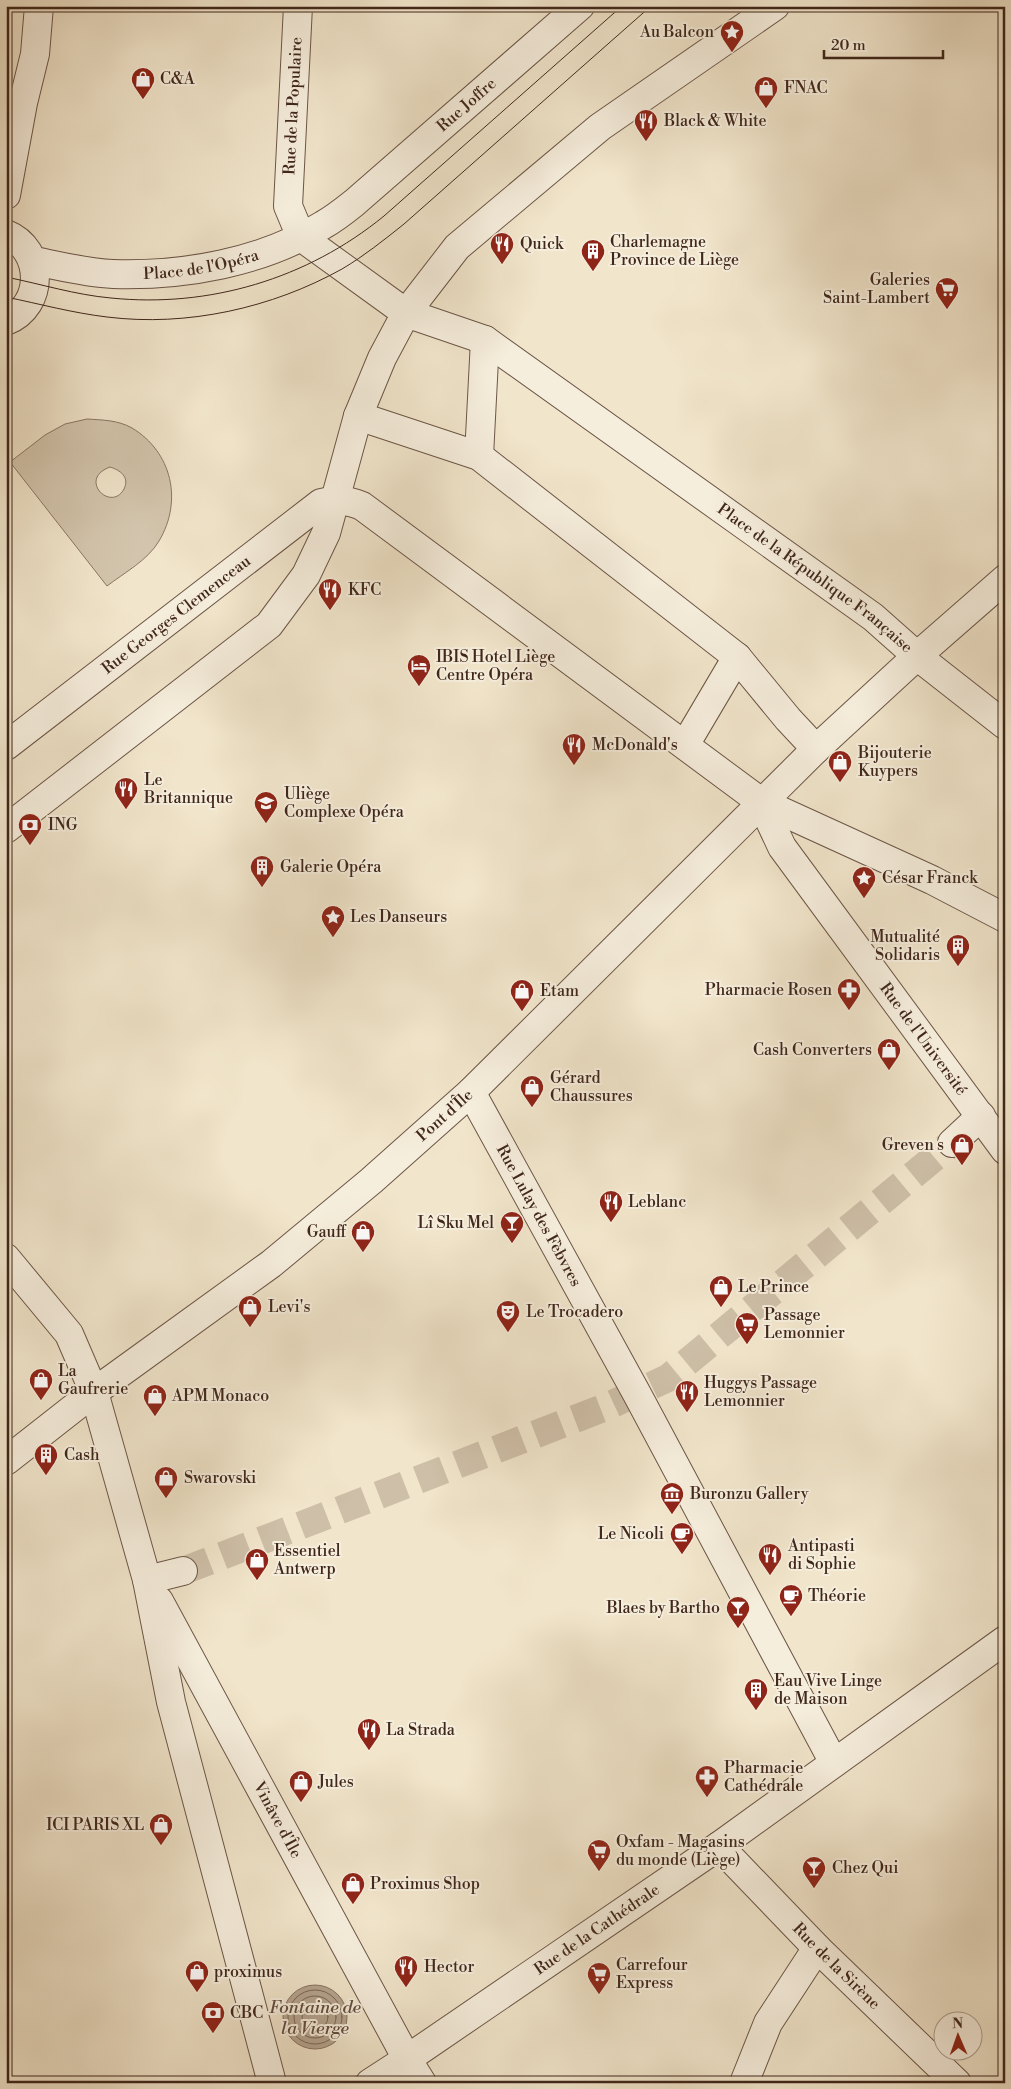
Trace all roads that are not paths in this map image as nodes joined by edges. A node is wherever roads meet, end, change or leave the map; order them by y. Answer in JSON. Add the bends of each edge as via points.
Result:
{"nodes":[{"id":1,"x":39,"y":6,"type":"edge"},
{"id":2,"x":298,"y":6,"type":"edge"},
{"id":3,"x":580,"y":6,"type":"edge"},
{"id":4,"x":775,"y":6,"type":"edge"},
{"id":5,"x":6,"y":195,"type":"edge"},
{"id":6,"x":354,"y":203,"type":"joint"},
{"id":7,"x":6,"y":234,"type":"edge"},
{"id":8,"x":301,"y":237,"type":"junction"},
{"id":9,"x":34,"y":261,"type":"junction"},
{"id":10,"x":406,"y":313,"type":"junction"},
{"id":11,"x":8,"y":324,"type":"edge"},
{"id":12,"x":485,"y":340,"type":"junction"},
{"id":13,"x":358,"y":416,"type":"junction"},
{"id":14,"x":479,"y":456,"type":"junction"},
{"id":15,"x":344,"y":500,"type":"junction"},
{"id":16,"x":1005,"y":579,"type":"edge"},
{"id":17,"x":917,"y":656,"type":"junction"},
{"id":18,"x":737,"y":657,"type":"junction"},
{"id":19,"x":1005,"y":726,"type":"edge"},
{"id":20,"x":685,"y":745,"type":"junction"},
{"id":21,"x":6,"y":746,"type":"edge"},
{"id":22,"x":816,"y":749,"type":"junction"},
{"id":23,"x":761,"y":802,"type":"junction"},
{"id":24,"x":6,"y":829,"type":"edge"},
{"id":25,"x":1005,"y":918,"type":"edge"},
{"id":26,"x":471,"y":1092,"type":"junction"},
{"id":27,"x":981,"y":1116,"type":"junction"},
{"id":28,"x":952,"y":1143,"type":"tunnel mouth"},
{"id":29,"x":1005,"y":1150,"type":"edge"},
{"id":30,"x":6,"y":1258,"type":"edge"},
{"id":31,"x":94,"y":1392,"type":"junction"},
{"id":32,"x":6,"y":1461,"type":"edge"},
{"id":33,"x":183,"y":1571,"type":"tunnel mouth"},
{"id":34,"x":147,"y":1580,"type":"junction"},
{"id":35,"x":1005,"y":1640,"type":"edge"},
{"id":36,"x":834,"y":1763,"type":"junction"},
{"id":37,"x":719,"y":1846,"type":"junction"},
{"id":38,"x":817,"y":1948,"type":"junction"},
{"id":39,"x":407,"y":2059,"type":"junction"},
{"id":40,"x":272,"y":2083,"type":"edge"},
{"id":41,"x":370,"y":2083,"type":"edge"},
{"id":42,"x":422,"y":2083,"type":"edge"},
{"id":43,"x":744,"y":2083,"type":"edge"},
{"id":44,"x":957,"y":2083,"type":"edge"}],
"edges":[{"from":1,"to":5,"type":"street","via":[[35,54]]},
{"from":2,"to":8,"type":"street","name":"Rue de la Populaire","via":[[288,206]]},
{"from":3,"to":6,"type":"street","name":"Rue Joffre"},
{"from":4,"to":10,"type":"street","via":[[600,127],[457,247]]},
{"from":6,"to":8,"type":"street","name":"Place de l'Opéra"},
{"from":7,"to":9,"type":"street","via":[[25,247]]},
{"from":8,"to":9,"type":"street","name":"Place de l'Opéra","via":[[250,258],[183,270],[113,274]]},
{"from":8,"to":10,"type":"street","name":"Place de la République Française"},
{"from":9,"to":11,"type":"street","via":[[36,278],[33,294],[25,308]]},
{"from":10,"to":12,"type":"street","name":"Place de la République Française"},
{"from":10,"to":13,"type":"street","via":[[382,358]]},
{"from":12,"to":14,"type":"street"},
{"from":12,"to":17,"type":"street","name":"Place de la République Française","via":[[873,617]]},
{"from":13,"to":14,"type":"street"},
{"from":13,"to":15,"type":"street"},
{"from":14,"to":18,"type":"street"},
{"from":15,"to":20,"type":"street","via":[[362,506]]},
{"from":15,"to":21,"type":"street","name":"Rue Georges Clemenceau","via":[[321,503]]},
{"from":15,"to":24,"type":"street","via":[[306,575],[269,625]]},
{"from":16,"to":17,"type":"street"},
{"from":17,"to":19,"type":"street"},
{"from":17,"to":22,"type":"street","name":"Place de la République Française"},
{"from":18,"to":20,"type":"street"},
{"from":18,"to":22,"type":"street"},
{"from":20,"to":23,"type":"street"},
{"from":22,"to":23,"type":"street","name":"Place de la République Française"},
{"from":23,"to":25,"type":"street","via":[[932,880]]},
{"from":23,"to":26,"type":"street","name":"Pont d'Île"},
{"from":23,"to":27,"type":"street","name":"Rue de l'Université","via":[[782,847]]},
{"from":26,"to":31,"type":"street","name":"Pont d'Île","via":[[272,1264]]},
{"from":26,"to":36,"type":"street","name":"Rue Lulay des Fèbvres"},
{"from":27,"to":28,"type":"street"},
{"from":27,"to":29,"type":"street","name":"Rue de l'Université"},
{"from":30,"to":31,"type":"street","name":"Vinâve d'Île","via":[[69,1334]]},
{"from":31,"to":32,"type":"street","name":"Pont d'Île"},
{"from":31,"to":34,"type":"street","name":"Vinâve d'Île"},
{"from":33,"to":34,"type":"street"},
{"from":34,"to":39,"type":"street","name":"Vinâve d'Île"},
{"from":34,"to":40,"type":"street","name":"Vinâve d'Île","via":[[171,1702]]},
{"from":35,"to":36,"type":"street","name":"Rue de la Cathédrale"},
{"from":36,"to":37,"type":"street","name":"Rue de la Cathédrale"},
{"from":37,"to":38,"type":"street","name":"Rue de la Sirène"},
{"from":37,"to":39,"type":"street","name":"Rue de la Cathédrale"},
{"from":38,"to":43,"type":"street","via":[[768,2023]]},
{"from":38,"to":44,"type":"street","name":"Rue de la Sirène"},
{"from":39,"to":41,"type":"street","name":"Rue de la Cathédrale"},
{"from":39,"to":42,"type":"street","name":"Vinâve d'Île"}]}
